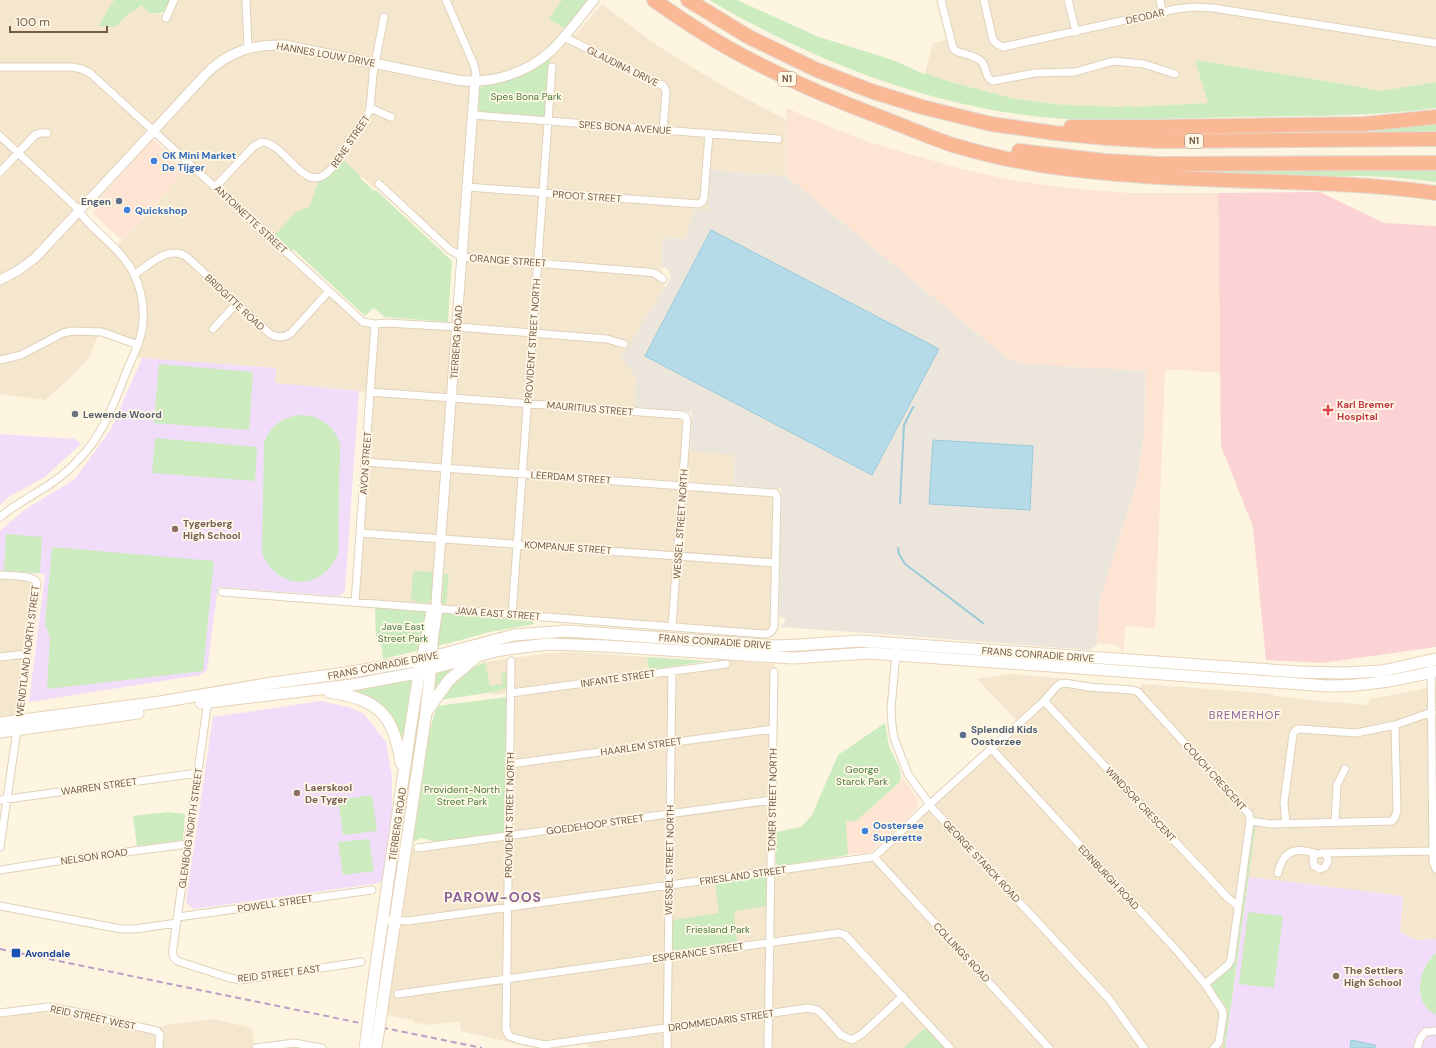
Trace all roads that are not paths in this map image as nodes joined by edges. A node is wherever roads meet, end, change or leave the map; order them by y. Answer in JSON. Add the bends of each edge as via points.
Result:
{"nodes":[{"id":1,"x":174,"y":0,"type":"edge"},
{"id":2,"x":246,"y":0,"type":"edge"},
{"id":3,"x":446,"y":0,"type":"edge"},
{"id":4,"x":594,"y":0,"type":"edge"},
{"id":5,"x":654,"y":0,"type":"edge"},
{"id":6,"x":688,"y":0,"type":"edge"},
{"id":7,"x":941,"y":0,"type":"edge"},
{"id":8,"x":984,"y":0,"type":"edge"},
{"id":9,"x":1068,"y":0,"type":"edge"},
{"id":10,"x":1160,"y":0,"type":"edge"},
{"id":11,"x":1162,"y":12,"type":"junction"},
{"id":12,"x":384,"y":17,"type":"dead end"},
{"id":13,"x":166,"y":18,"type":"dead end"},
{"id":14,"x":1076,"y":32,"type":"junction"},
{"id":15,"x":564,"y":36,"type":"junction"},
{"id":16,"x":1436,"y":43,"type":"edge"},
{"id":17,"x":248,"y":48,"type":"junction"},
{"id":18,"x":375,"y":63,"type":"junction"},
{"id":19,"x":0,"y":67,"type":"edge"},
{"id":20,"x":552,"y":67,"type":"dead end"},
{"id":21,"x":1175,"y":74,"type":"dead end"},
{"id":22,"x":475,"y":81,"type":"junction"},
{"id":23,"x":370,"y":108,"type":"junction"},
{"id":24,"x":869,"y":113,"type":"junction"},
{"id":25,"x":473,"y":116,"type":"junction"},
{"id":26,"x":954,"y":116,"type":"junction"},
{"id":27,"x":391,"y":117,"type":"dead end"},
{"id":28,"x":1436,"y":117,"type":"edge"},
{"id":29,"x":548,"y":121,"type":"junction"},
{"id":30,"x":154,"y":130,"type":"junction"},
{"id":31,"x":663,"y":130,"type":"junction"},
{"id":32,"x":47,"y":133,"type":"dead end"},
{"id":33,"x":709,"y":134,"type":"junction"},
{"id":34,"x":0,"y":136,"type":"edge"},
{"id":35,"x":778,"y":139,"type":"dead end"},
{"id":36,"x":1436,"y":140,"type":"edge"},
{"id":37,"x":18,"y":152,"type":"junction"},
{"id":38,"x":1436,"y":163,"type":"edge"},
{"id":39,"x":0,"y":172,"type":"edge"},
{"id":40,"x":379,"y":184,"type":"dead end"},
{"id":41,"x":216,"y":186,"type":"junction"},
{"id":42,"x":467,"y":187,"type":"junction"},
{"id":43,"x":543,"y":192,"type":"junction"},
{"id":44,"x":1436,"y":193,"type":"edge"},
{"id":45,"x":78,"y":211,"type":"junction"},
{"id":46,"x":462,"y":257,"type":"junction"},
{"id":47,"x":538,"y":263,"type":"junction"},
{"id":48,"x":134,"y":275,"type":"junction"},
{"id":49,"x":663,"y":278,"type":"dead end"},
{"id":50,"x":0,"y":280,"type":"edge"},
{"id":51,"x":329,"y":291,"type":"junction"},
{"id":52,"x":237,"y":303,"type":"junction"},
{"id":53,"x":375,"y":324,"type":"junction"},
{"id":54,"x":457,"y":327,"type":"junction"},
{"id":55,"x":213,"y":329,"type":"dead end"},
{"id":56,"x":532,"y":333,"type":"junction"},
{"id":57,"x":138,"y":344,"type":"junction"},
{"id":58,"x":624,"y":344,"type":"dead end"},
{"id":59,"x":0,"y":360,"type":"edge"},
{"id":60,"x":370,"y":392,"type":"junction"},
{"id":61,"x":452,"y":397,"type":"junction"},
{"id":62,"x":527,"y":403,"type":"junction"},
{"id":63,"x":687,"y":421,"type":"joint"},
{"id":64,"x":365,"y":462,"type":"junction"},
{"id":65,"x":447,"y":468,"type":"junction"},
{"id":66,"x":522,"y":473,"type":"junction"},
{"id":67,"x":683,"y":486,"type":"junction"},
{"id":68,"x":0,"y":517,"type":"edge"},
{"id":69,"x":360,"y":533,"type":"junction"},
{"id":70,"x":442,"y":538,"type":"junction"},
{"id":71,"x":517,"y":544,"type":"junction"},
{"id":72,"x":678,"y":556,"type":"junction"},
{"id":73,"x":776,"y":563,"type":"junction"},
{"id":74,"x":0,"y":574,"type":"edge"},
{"id":75,"x":222,"y":592,"type":"dead end"},
{"id":76,"x":355,"y":602,"type":"junction"},
{"id":77,"x":435,"y":606,"type":"junction"},
{"id":78,"x":512,"y":614,"type":"junction"},
{"id":79,"x":672,"y":627,"type":"junction"},
{"id":80,"x":897,"y":643,"type":"junction"},
{"id":81,"x":27,"y":654,"type":"junction"},
{"id":82,"x":896,"y":655,"type":"junction"},
{"id":83,"x":0,"y":657,"type":"edge"},
{"id":84,"x":432,"y":657,"type":"junction"},
{"id":85,"x":477,"y":657,"type":"junction"},
{"id":86,"x":421,"y":660,"type":"junction"},
{"id":87,"x":1433,"y":660,"type":"edge"},
{"id":88,"x":511,"y":661,"type":"dead end"},
{"id":89,"x":726,"y":664,"type":"dead end"},
{"id":90,"x":430,"y":670,"type":"junction"},
{"id":91,"x":672,"y":671,"type":"junction"},
{"id":92,"x":1433,"y":671,"type":"edge"},
{"id":93,"x":419,"y":672,"type":"junction"},
{"id":94,"x":774,"y":672,"type":"dead end"},
{"id":95,"x":315,"y":690,"type":"junction"},
{"id":96,"x":510,"y":693,"type":"junction"},
{"id":97,"x":208,"y":698,"type":"junction"},
{"id":98,"x":1046,"y":699,"type":"junction"},
{"id":99,"x":1432,"y":712,"type":"junction"},
{"id":100,"x":426,"y":713,"type":"junction"},
{"id":101,"x":0,"y":723,"type":"edge"},
{"id":102,"x":1395,"y":725,"type":"junction"},
{"id":103,"x":17,"y":726,"type":"junction"},
{"id":104,"x":773,"y":729,"type":"junction"},
{"id":105,"x":0,"y":732,"type":"edge"},
{"id":106,"x":671,"y":742,"type":"junction"},
{"id":107,"x":991,"y":748,"type":"junction"},
{"id":108,"x":510,"y":764,"type":"junction"},
{"id":109,"x":1434,"y":766,"type":"edge"},
{"id":110,"x":1345,"y":769,"type":"dead end"},
{"id":111,"x":198,"y":773,"type":"junction"},
{"id":112,"x":404,"y":777,"type":"junction"},
{"id":113,"x":1434,"y":785,"type":"edge"},
{"id":114,"x":4,"y":800,"type":"edge"},
{"id":115,"x":772,"y":800,"type":"junction"},
{"id":116,"x":930,"y":804,"type":"junction"},
{"id":117,"x":670,"y":814,"type":"junction"},
{"id":118,"x":1250,"y":821,"type":"junction"},
{"id":119,"x":1286,"y":823,"type":"junction"},
{"id":120,"x":1335,"y":823,"type":"junction"},
{"id":121,"x":508,"y":836,"type":"junction"},
{"id":122,"x":188,"y":844,"type":"junction"},
{"id":123,"x":0,"y":847,"type":"edge"},
{"id":124,"x":418,"y":848,"type":"dead end"},
{"id":125,"x":1433,"y":851,"type":"junction"},
{"id":126,"x":874,"y":857,"type":"junction"},
{"id":127,"x":1436,"y":869,"type":"edge"},
{"id":128,"x":0,"y":870,"type":"edge"},
{"id":129,"x":771,"y":872,"type":"junction"},
{"id":130,"x":1278,"y":873,"type":"dead end"},
{"id":131,"x":669,"y":886,"type":"junction"},
{"id":132,"x":372,"y":890,"type":"dead end"},
{"id":133,"x":0,"y":906,"type":"edge"},
{"id":134,"x":1238,"y":906,"type":"junction"},
{"id":135,"x":508,"y":908,"type":"junction"},
{"id":136,"x":177,"y":920,"type":"junction"},
{"id":137,"x":382,"y":923,"type":"junction"},
{"id":138,"x":395,"y":924,"type":"junction"},
{"id":139,"x":770,"y":942,"type":"junction"},
{"id":140,"x":667,"y":956,"type":"junction"},
{"id":141,"x":176,"y":960,"type":"joint"},
{"id":142,"x":361,"y":962,"type":"dead end"},
{"id":143,"x":507,"y":979,"type":"junction"},
{"id":144,"x":1205,"y":984,"type":"junction"},
{"id":145,"x":398,"y":994,"type":"dead end"},
{"id":146,"x":903,"y":996,"type":"junction"},
{"id":147,"x":0,"y":1013,"type":"edge"},
{"id":148,"x":769,"y":1014,"type":"junction"},
{"id":149,"x":666,"y":1027,"type":"junction"},
{"id":150,"x":1436,"y":1031,"type":"edge"},
{"id":151,"x":512,"y":1038,"type":"joint"},
{"id":152,"x":159,"y":1048,"type":"edge"},
{"id":153,"x":256,"y":1048,"type":"edge"},
{"id":154,"x":322,"y":1048,"type":"edge"},
{"id":155,"x":365,"y":1048,"type":"edge"},
{"id":156,"x":376,"y":1048,"type":"edge"},
{"id":157,"x":666,"y":1048,"type":"edge"},
{"id":158,"x":768,"y":1048,"type":"edge"},
{"id":159,"x":950,"y":1048,"type":"edge"},
{"id":160,"x":1049,"y":1048,"type":"edge"},
{"id":161,"x":1144,"y":1048,"type":"edge"},
{"id":162,"x":1214,"y":1048,"type":"edge"},
{"id":163,"x":1417,"y":1048,"type":"edge"}],
"edges":[{"from":1,"to":13,"type":"street"},
{"from":2,"to":17,"type":"street"},
{"from":3,"to":22,"type":"street","via":[[475,68]]},
{"from":4,"to":15,"type":"street","name":"HANNES LOUW DRIVE"},
{"from":5,"to":24,"type":"highway","number":"N1","via":[[740,55],[800,85]]},
{"from":6,"to":26,"type":"highway","number":"N1","via":[[749,37],[817,70],[871,91]]},
{"from":7,"to":21,"type":"street","via":[[952,47],[983,63],[987,77],[993,81],[1035,73],[1075,72],[1114,61],[1144,64]]},
{"from":8,"to":14,"type":"street","name":"DEODAR","via":[[992,37],[1000,46],[1007,47]]},
{"from":9,"to":14,"type":"street"},
{"from":10,"to":11,"type":"street"},
{"from":11,"to":14,"type":"street","name":"DEODAR"},
{"from":11,"to":16,"type":"street","name":"DEODAR","via":[[1188,7],[1207,8]]},
{"from":12,"to":18,"type":"street","name":"RENE STREET"},
{"from":15,"to":22,"type":"street","name":"HANNES LOUW DRIVE","via":[[548,53],[525,68],[499,78]]},
{"from":15,"to":31,"type":"street","name":"GLAUDINA DRIVE","via":[[664,86],[666,92]]},
{"from":17,"to":18,"type":"street","name":"HANNES LOUW DRIVE","via":[[284,45]]},
{"from":17,"to":30,"type":"street","name":"HANNES LOUW DRIVE","via":[[229,56],[210,69]]},
{"from":18,"to":22,"type":"street","name":"HANNES LOUW DRIVE","via":[[457,80]]},
{"from":18,"to":23,"type":"street","name":"RENE STREET"},
{"from":19,"to":30,"type":"street","name":"ANTOINETTE STREET","via":[[72,67],[86,70]]},
{"from":20,"to":29,"type":"street","name":"PROVIDENT STREET NORTH"},
{"from":22,"to":25,"type":"street","name":"TIERBERG ROAD"},
{"from":23,"to":27,"type":"street","name":"RENE STREET"},
{"from":23,"to":41,"type":"street","name":"RENE STREET","via":[[330,171],[324,176],[308,176],[276,148],[262,142],[254,146]]},
{"from":24,"to":38,"type":"highway","number":"N1","via":[[918,129],[1007,150],[1105,162]]},
{"from":24,"to":44,"type":"highway","via":[[954,145],[1014,160],[1064,168],[1172,178],[1383,186]]},
{"from":25,"to":29,"type":"street","name":"SPES BONA AVENUE"},
{"from":25,"to":42,"type":"street","name":"TIERBERG ROAD"},
{"from":26,"to":28,"type":"highway","via":[[1066,127],[1365,124]]},
{"from":26,"to":36,"type":"highway","number":"N1","via":[[1027,130],[1157,141]]},
{"from":29,"to":31,"type":"street","name":"SPES BONA AVENUE"},
{"from":29,"to":43,"type":"street","name":"PROVIDENT STREET NORTH"},
{"from":30,"to":41,"type":"street","name":"ANTOINETTE STREET"},
{"from":30,"to":45,"type":"street","name":"HANNES LOUW DRIVE"},
{"from":31,"to":33,"type":"street","name":"SPES BONA AVENUE"},
{"from":32,"to":37,"type":"street","via":[[37,134]]},
{"from":33,"to":35,"type":"street","name":"SPES BONA AVENUE"},
{"from":33,"to":43,"type":"street","name":"PROOT STREET","via":[[704,198],[701,203]]},
{"from":34,"to":37,"type":"street"},
{"from":37,"to":39,"type":"street"},
{"from":37,"to":45,"type":"street"},
{"from":40,"to":46,"type":"street","name":"ORANGE STREET","via":[[449,249]]},
{"from":41,"to":51,"type":"street","name":"ANTOINETTE STREET"},
{"from":42,"to":43,"type":"street","name":"PROOT STREET"},
{"from":42,"to":46,"type":"street","name":"TIERBERG ROAD"},
{"from":43,"to":47,"type":"street","name":"PROVIDENT STREET NORTH"},
{"from":45,"to":48,"type":"street","via":[[123,258]]},
{"from":45,"to":50,"type":"street","name":"HANNES LOUW DRIVE","via":[[35,258]]},
{"from":46,"to":47,"type":"street","name":"ORANGE STREET"},
{"from":46,"to":54,"type":"street","name":"TIERBERG ROAD"},
{"from":47,"to":49,"type":"street","name":"ORANGE STREET","via":[[650,272]]},
{"from":47,"to":56,"type":"street","name":"PROVIDENT STREET NORTH"},
{"from":48,"to":52,"type":"street","name":"BRIDGITTE ROAD","via":[[167,253],[178,252],[187,257]]},
{"from":48,"to":57,"type":"street","via":[[143,306],[143,322]]},
{"from":51,"to":52,"type":"street","name":"BRIDGITTE ROAD","via":[[290,333],[282,337],[270,334]]},
{"from":51,"to":53,"type":"street","name":"ANTOINETTE STREET","via":[[359,320]]},
{"from":52,"to":55,"type":"street"},
{"from":53,"to":54,"type":"street"},
{"from":53,"to":60,"type":"street","name":"AVON STREET"},
{"from":54,"to":56,"type":"street"},
{"from":54,"to":61,"type":"street","name":"TIERBERG ROAD"},
{"from":56,"to":58,"type":"street","via":[[606,339]]},
{"from":56,"to":62,"type":"street","name":"PROVIDENT STREET NORTH"},
{"from":57,"to":59,"type":"street","via":[[102,332],[72,331],[63,333],[21,355]]},
{"from":57,"to":68,"type":"street","via":[[107,418],[79,460],[55,481],[13,506]]},
{"from":60,"to":61,"type":"street","name":"MAURITIUS STREET"},
{"from":60,"to":64,"type":"street","name":"AVON STREET"},
{"from":61,"to":62,"type":"street","name":"MAURITIUS STREET"},
{"from":61,"to":65,"type":"street","name":"TIERBERG ROAD"},
{"from":62,"to":63,"type":"street","name":"MAURITIUS STREET","via":[[682,415]]},
{"from":62,"to":66,"type":"street","name":"PROVIDENT STREET NORTH"},
{"from":63,"to":67,"type":"street","name":"WESSEL STREET NORTH"},
{"from":64,"to":65,"type":"street","name":"LEERDAM STREET"},
{"from":64,"to":69,"type":"street","name":"AVON STREET"},
{"from":65,"to":66,"type":"street","name":"LEERDAM STREET"},
{"from":65,"to":70,"type":"street","name":"TIERBERG ROAD"},
{"from":66,"to":67,"type":"street","name":"LEERDAM STREET"},
{"from":66,"to":71,"type":"street","name":"PROVIDENT STREET NORTH"},
{"from":67,"to":72,"type":"street","name":"WESSEL STREET NORTH"},
{"from":67,"to":73,"type":"street","name":"LEERDAM STREET","via":[[777,495]]},
{"from":69,"to":70,"type":"street","name":"KOMPANJE STREET"},
{"from":69,"to":76,"type":"street","name":"AVON STREET"},
{"from":70,"to":71,"type":"street","name":"KOMPANJE STREET"},
{"from":70,"to":77,"type":"street","name":"TIERBERG ROAD"},
{"from":71,"to":72,"type":"street","name":"KOMPANJE STREET"},
{"from":71,"to":78,"type":"street","name":"PROVIDENT STREET NORTH"},
{"from":72,"to":73,"type":"street","name":"KOMPANJE STREET"},
{"from":72,"to":79,"type":"street","name":"WESSEL STREET NORTH"},
{"from":73,"to":79,"type":"street","name":"JAVA EAST STREET","via":[[774,627],[767,634]]},
{"from":74,"to":81,"type":"street","name":"WENDTLAND NORTH STREET","via":[[36,580]]},
{"from":75,"to":76,"type":"street","name":"JAVA EAST STREET"},
{"from":76,"to":77,"type":"street","name":"JAVA EAST STREET"},
{"from":77,"to":78,"type":"street","name":"JAVA EAST STREET"},
{"from":77,"to":84,"type":"street","name":"TIERBERG ROAD"},
{"from":77,"to":86,"type":"street","name":"TIERBERG ROAD"},
{"from":78,"to":79,"type":"street","name":"JAVA EAST STREET"},
{"from":80,"to":82,"type":"street","name":"GEORGE STARCK ROAD"},
{"from":80,"to":84,"type":"main road","name":"FRANS CONRADIE DRIVE","via":[[860,641],[776,646],[567,631],[514,635]]},
{"from":80,"to":87,"type":"main road","name":"FRANS CONRADIE DRIVE","via":[[1299,672],[1382,671]]},
{"from":81,"to":83,"type":"street"},
{"from":81,"to":103,"type":"street","name":"WENDTLAND NORTH STREET"},
{"from":82,"to":85,"type":"main road","name":"FRANS CONRADIE DRIVE","via":[[855,653],[776,658],[561,644],[514,648]]},
{"from":82,"to":92,"type":"main road","name":"FRANS CONRADIE DRIVE","via":[[1321,686],[1368,685]]},
{"from":82,"to":116,"type":"street","name":"GEORGE STARCK ROAD","via":[[891,708],[894,738],[908,774]]},
{"from":84,"to":86,"type":"main road","name":"FRANS CONRADIE DRIVE"},
{"from":84,"to":90,"type":"main road","name":"TIERBERG ROAD"},
{"from":85,"to":90,"type":"main road","name":"FRANS CONRADIE DRIVE"},
{"from":85,"to":100,"type":"main road","via":[[449,680]]},
{"from":86,"to":93,"type":"main road","name":"TIERBERG ROAD"},
{"from":86,"to":97,"type":"main road","name":"FRANS CONRADIE DRIVE","via":[[346,674],[272,683]]},
{"from":87,"to":92,"type":"street"},
{"from":88,"to":96,"type":"street","name":"PROVIDENT STREET NORTH"},
{"from":89,"to":91,"type":"street","name":"INFANTE STREET"},
{"from":90,"to":93,"type":"main road","name":"FRANS CONRADIE DRIVE"},
{"from":90,"to":100,"type":"main road","name":"TIERBERG ROAD"},
{"from":91,"to":96,"type":"street","name":"INFANTE STREET"},
{"from":91,"to":106,"type":"street","name":"WESSEL STREET NORTH"},
{"from":92,"to":99,"type":"street"},
{"from":93,"to":95,"type":"main road","name":"FRANS CONRADIE DRIVE"},
{"from":93,"to":112,"type":"main road","name":"TIERBERG ROAD"},
{"from":94,"to":104,"type":"street","name":"TONER STREET NORTH"},
{"from":95,"to":97,"type":"main road","name":"FRANS CONRADIE DRIVE"},
{"from":95,"to":112,"type":"main road","via":[[357,697],[381,712],[397,738]]},
{"from":96,"to":108,"type":"street","name":"PROVIDENT STREET NORTH"},
{"from":97,"to":103,"type":"main road","name":"FRANS CONRADIE DRIVE"},
{"from":97,"to":111,"type":"street","name":"GLENBOIG NORTH STREET"},
{"from":98,"to":107,"type":"street"},
{"from":98,"to":118,"type":"street","name":"COUCH CRESCENT","via":[[1063,686],[1133,690],[1140,694],[1246,810]]},
{"from":98,"to":134,"type":"street","name":"WINDSOR CRESCENT"},
{"from":99,"to":102,"type":"street"},
{"from":99,"to":109,"type":"street"},
{"from":100,"to":138,"type":"main road","name":"TIERBERG ROAD"},
{"from":101,"to":103,"type":"main road","name":"FRANS CONRADIE DRIVE"},
{"from":102,"to":119,"type":"street","via":[[1356,733],[1296,730],[1293,734],[1284,803]]},
{"from":102,"to":120,"type":"street","via":[[1396,817],[1387,822]]},
{"from":103,"to":105,"type":"main road","name":"FRANS CONRADIE DRIVE"},
{"from":103,"to":114,"type":"street","name":"WENDTLAND NORTH STREET"},
{"from":104,"to":106,"type":"street","name":"HAARLEM STREET"},
{"from":104,"to":115,"type":"street","name":"TONER STREET NORTH"},
{"from":106,"to":108,"type":"street","name":"HAARLEM STREET"},
{"from":106,"to":117,"type":"street","name":"WESSEL STREET NORTH"},
{"from":107,"to":116,"type":"street"},
{"from":107,"to":144,"type":"street","name":"EDINBURGH ROAD"},
{"from":108,"to":121,"type":"street","name":"PROVIDENT STREET NORTH"},
{"from":109,"to":113,"type":"street"},
{"from":110,"to":120,"type":"street","via":[[1337,785]]},
{"from":111,"to":114,"type":"street","name":"WARREN STREET"},
{"from":111,"to":122,"type":"street","name":"GLENBOIG NORTH STREET"},
{"from":112,"to":137,"type":"main road","name":"TIERBERG ROAD"},
{"from":113,"to":125,"type":"street"},
{"from":114,"to":123,"type":"street","name":"WENDTLAND NORTH STREET"},
{"from":115,"to":117,"type":"street","name":"GOEDEHOOP STREET"},
{"from":115,"to":129,"type":"street","name":"TONER STREET NORTH"},
{"from":116,"to":126,"type":"street"},
{"from":116,"to":161,"type":"street","name":"GEORGE STARCK ROAD","via":[[1109,999]]},
{"from":117,"to":121,"type":"street","name":"GOEDEHOOP STREET"},
{"from":117,"to":131,"type":"street","name":"WESSEL STREET NORTH"},
{"from":118,"to":119,"type":"street"},
{"from":118,"to":134,"type":"street","name":"COUCH CRESCENT"},
{"from":119,"to":120,"type":"street"},
{"from":121,"to":124,"type":"street","name":"GOEDEHOOP STREET"},
{"from":121,"to":135,"type":"street","name":"PROVIDENT STREET NORTH"},
{"from":122,"to":128,"type":"street","name":"NELSON ROAD"},
{"from":122,"to":136,"type":"street","name":"GLENBOIG NORTH STREET"},
{"from":125,"to":127,"type":"street"},
{"from":125,"to":130,"type":"street","via":[[1322,855],[1306,851],[1289,852],[1283,858]]},
{"from":126,"to":129,"type":"street","name":"FRIESLAND STREET"},
{"from":126,"to":160,"type":"street","name":"COLLINGS ROAD"},
{"from":129,"to":131,"type":"street","name":"FRIESLAND STREET"},
{"from":129,"to":139,"type":"street","name":"TONER STREET NORTH"},
{"from":131,"to":135,"type":"street","name":"FRIESLAND STREET"},
{"from":131,"to":140,"type":"street","name":"WESSEL STREET NORTH"},
{"from":132,"to":136,"type":"street","name":"POWELL STREET"},
{"from":133,"to":136,"type":"street","name":"POWELL STREET","via":[[121,929],[135,929]]},
{"from":134,"to":144,"type":"street","name":"COUCH CRESCENT","via":[[1231,960]]},
{"from":135,"to":138,"type":"street","name":"FRIESLAND STREET"},
{"from":135,"to":143,"type":"street","name":"PROVIDENT STREET NORTH"},
{"from":136,"to":141,"type":"street","name":"GLENBOIG NORTH STREET","via":[[172,954]]},
{"from":137,"to":138,"type":"street","name":"FRIESLAND STREET"},
{"from":137,"to":155,"type":"main road","name":"TIERBERG ROAD","bridge":true},
{"from":138,"to":156,"type":"main road","name":"TIERBERG ROAD","bridge":true},
{"from":139,"to":140,"type":"street","name":"ESPERANCE STREET"},
{"from":139,"to":146,"type":"street","name":"ESPERANCE STREET","via":[[842,934],[850,939]]},
{"from":139,"to":148,"type":"street","name":"TONER STREET NORTH"},
{"from":140,"to":143,"type":"street","name":"ESPERANCE STREET"},
{"from":140,"to":149,"type":"street","name":"WESSEL STREET NORTH"},
{"from":141,"to":142,"type":"street","name":"REID STREET EAST","via":[[240,980]]},
{"from":143,"to":145,"type":"street","name":"ESPERANCE STREET"},
{"from":143,"to":151,"type":"street","name":"PROVIDENT STREET NORTH","via":[[506,1029]]},
{"from":144,"to":162,"type":"street","name":"EDINBURGH ROAD","via":[[1223,1015],[1219,1042]]},
{"from":146,"to":148,"type":"street","name":"DROMMEDARIS STREET","via":[[852,1040],[841,1035],[817,1010],[808,1008]]},
{"from":146,"to":159,"type":"street","name":"ESPERANCE STREET"},
{"from":147,"to":152,"type":"street","name":"REID STREET WEST","via":[[48,1007],[153,1029],[160,1035]]},
{"from":148,"to":149,"type":"street","name":"DROMMEDARIS STREET"},
{"from":148,"to":158,"type":"street","name":"TONER STREET NORTH"},
{"from":149,"to":151,"type":"street","name":"DROMMEDARIS STREET","via":[[544,1045]]},
{"from":149,"to":157,"type":"street","name":"WESSEL STREET NORTH"},
{"from":150,"to":163,"type":"street","via":[[1425,1032]]},
{"from":153,"to":154,"type":"street","via":[[294,1043]]}]}
